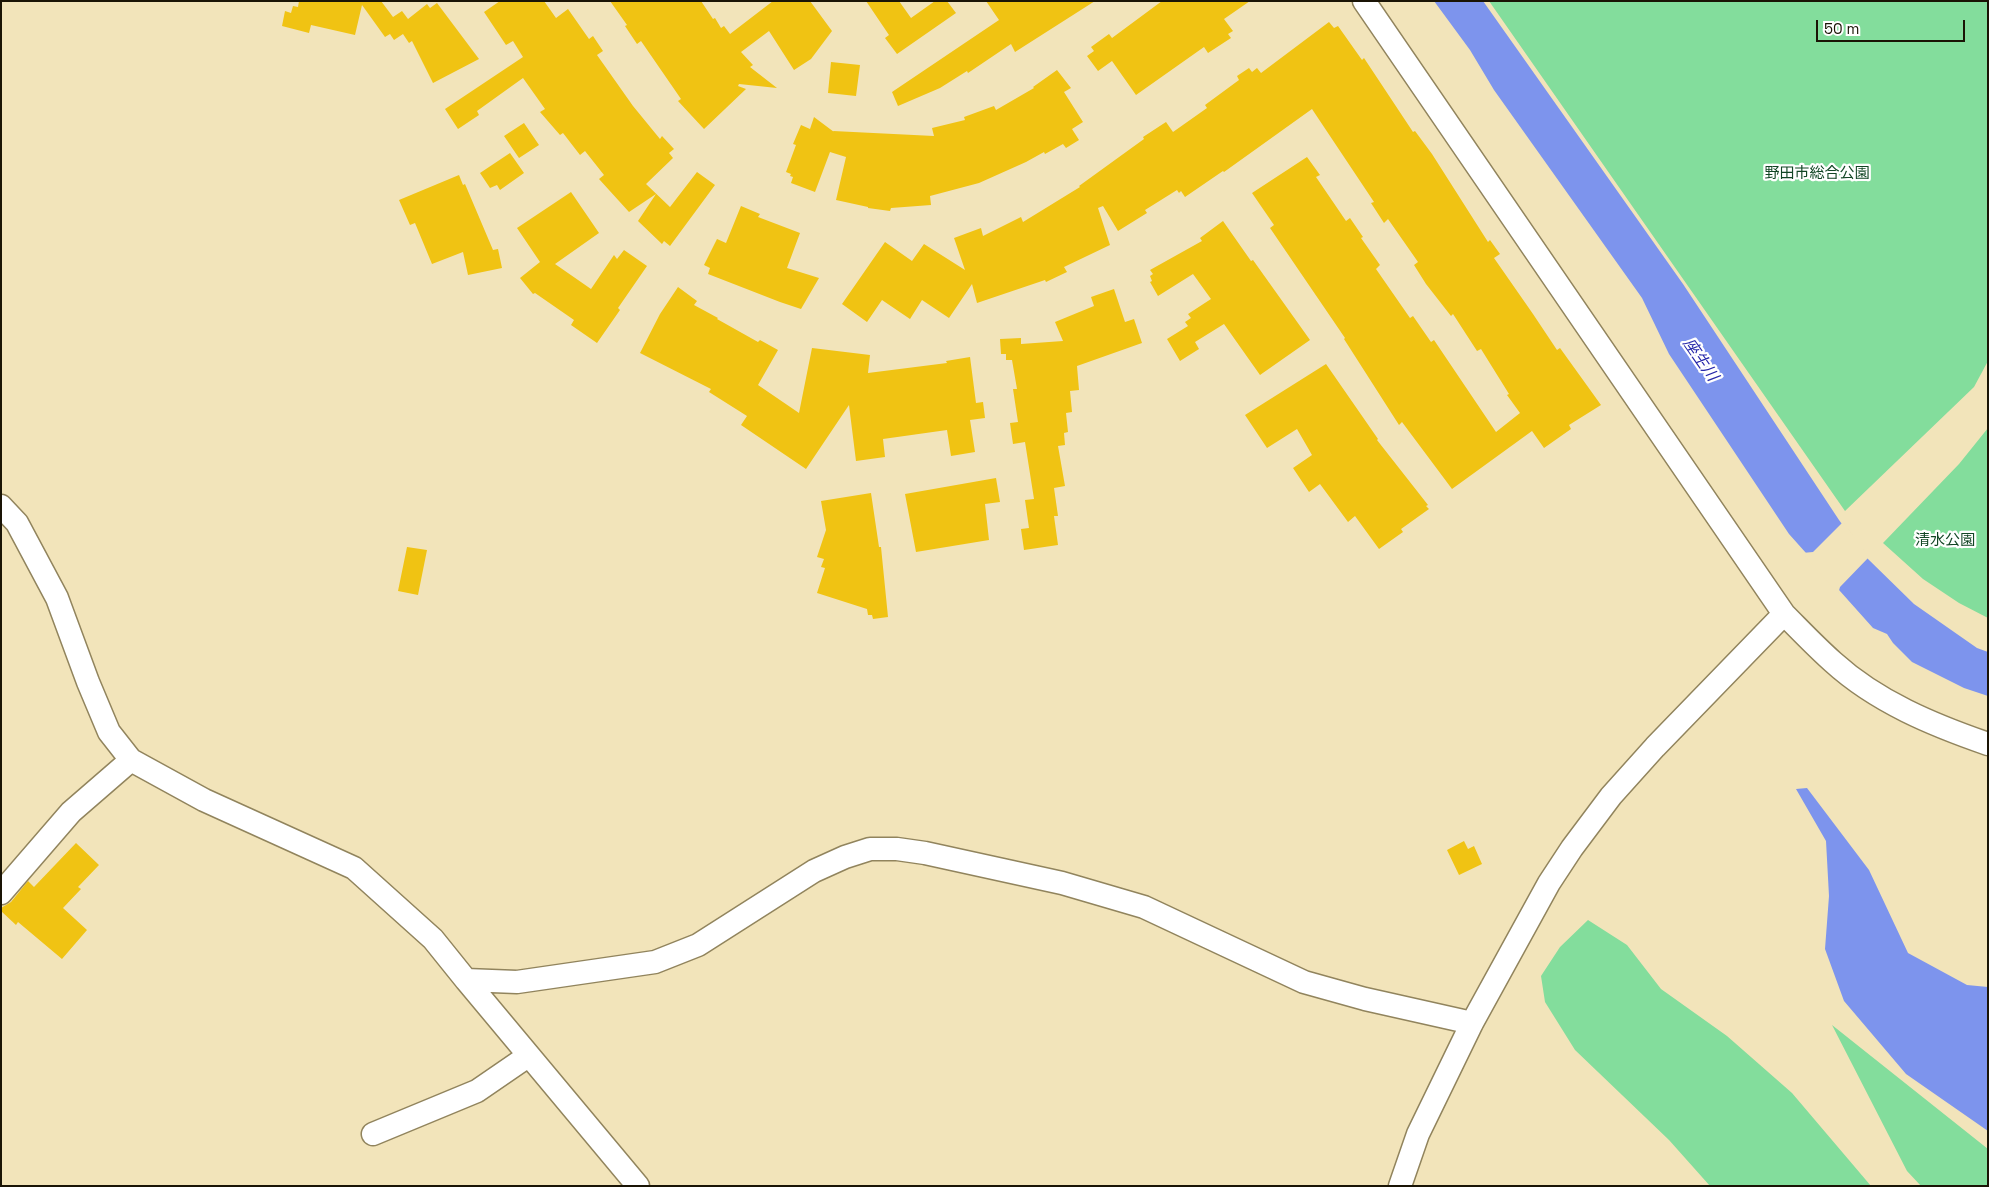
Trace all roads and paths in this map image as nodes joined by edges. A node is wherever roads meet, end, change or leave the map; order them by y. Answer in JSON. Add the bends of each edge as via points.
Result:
{"nodes":[{"id":1,"x":1364,"y":1,"type":"edge"},
{"id":2,"x":1,"y":506,"type":"edge"},
{"id":3,"x":1784,"y":614,"type":"junction"},
{"id":4,"x":1988,"y":744,"type":"edge"},
{"id":5,"x":131,"y":760,"type":"junction"},
{"id":6,"x":1,"y":894,"type":"edge"},
{"id":7,"x":466,"y":980,"type":"junction"},
{"id":8,"x":1472,"y":1024,"type":"junction"},
{"id":9,"x":528,"y":1056,"type":"junction"},
{"id":10,"x":373,"y":1134,"type":"dead end"},
{"id":11,"x":638,"y":1186,"type":"edge"},
{"id":12,"x":1400,"y":1186,"type":"edge"}],
"edges":[{"from":1,"to":3,"type":"street"},
{"from":2,"to":5,"type":"street","via":[[17,523],[57,598],[109,732]]},
{"from":3,"to":4,"type":"street","via":[[1833,662],[1893,704],[1936,726]]},
{"from":3,"to":8,"type":"street","via":[[1611,796],[1549,883]]},
{"from":5,"to":6,"type":"street","via":[[71,812]]},
{"from":5,"to":7,"type":"street","via":[[204,800],[354,868],[433,939]]},
{"from":7,"to":8,"type":"street","via":[[517,982],[655,962],[698,945],[814,871],[845,856],[870,849],[897,849],[1062,883],[1144,907],[1304,982]]},
{"from":7,"to":9,"type":"street"},
{"from":8,"to":12,"type":"street","via":[[1418,1134]]},
{"from":9,"to":10,"type":"street","via":[[477,1091]]},
{"from":9,"to":11,"type":"street"}]}
